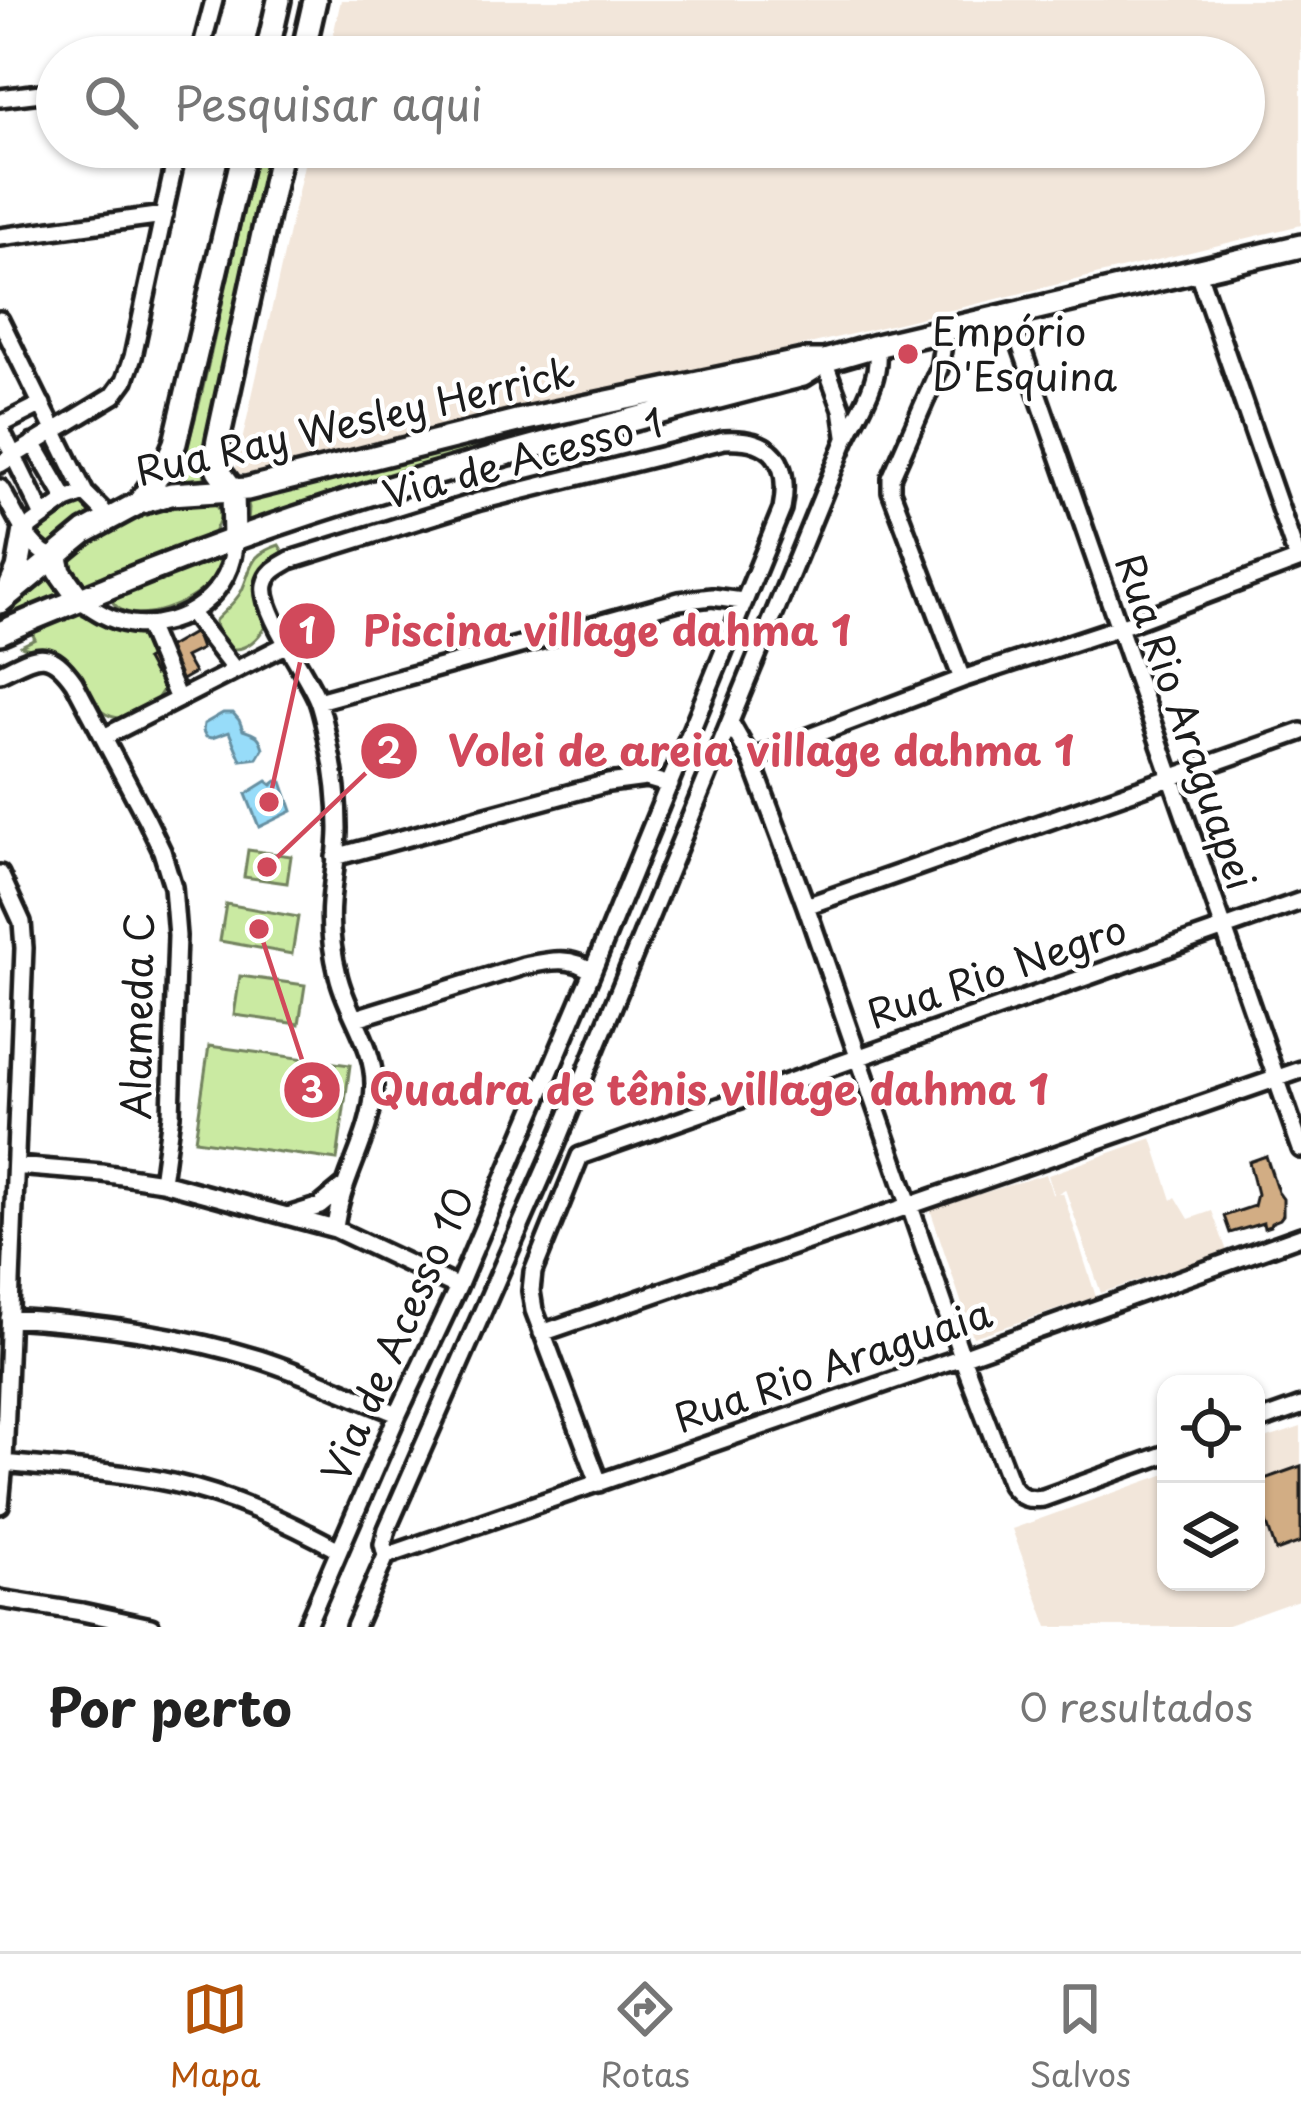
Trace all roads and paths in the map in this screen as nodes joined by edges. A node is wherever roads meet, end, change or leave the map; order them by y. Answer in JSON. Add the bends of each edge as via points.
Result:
{"nodes":[{"id":1,"x":214,"y":0,"type":"edge"},
{"id":2,"x":279,"y":0,"type":"edge"},
{"id":3,"x":315,"y":0,"type":"edge"},
{"id":4,"x":205,"y":36,"type":"edge"},
{"id":5,"x":271,"y":36,"type":"edge"},
{"id":6,"x":307,"y":36,"type":"edge"},
{"id":7,"x":36,"y":94,"type":"edge"},
{"id":8,"x":0,"y":98,"type":"edge"},
{"id":9,"x":174,"y":168,"type":"edge"},
{"id":10,"x":240,"y":168,"type":"edge"},
{"id":11,"x":277,"y":168,"type":"edge"},
{"id":12,"x":164,"y":214,"type":"junction"},
{"id":13,"x":0,"y":237,"type":"edge"},
{"id":14,"x":1301,"y":246,"type":"edge"},
{"id":15,"x":1198,"y":272,"type":"junction"},
{"id":16,"x":1010,"y":315,"type":"junction"},
{"id":17,"x":0,"y":320,"type":"edge"},
{"id":18,"x":945,"y":332,"type":"junction"},
{"id":19,"x":876,"y":346,"type":"junction"},
{"id":20,"x":824,"y":361,"type":"junction"},
{"id":21,"x":42,"y":404,"type":"junction"},
{"id":22,"x":0,"y":427,"type":"edge"},
{"id":23,"x":56,"y":431,"type":"junction"},
{"id":24,"x":846,"y":439,"type":"junction"},
{"id":25,"x":33,"y":443,"type":"junction"},
{"id":26,"x":8,"y":460,"type":"edge"},
{"id":27,"x":784,"y":469,"type":"joint"},
{"id":28,"x":0,"y":488,"type":"edge"},
{"id":29,"x":232,"y":490,"type":"junction"},
{"id":30,"x":86,"y":494,"type":"junction"},
{"id":31,"x":66,"y":500,"type":"junction"},
{"id":32,"x":139,"y":502,"type":"junction"},
{"id":33,"x":110,"y":518,"type":"junction"},
{"id":34,"x":34,"y":523,"type":"junction"},
{"id":35,"x":234,"y":538,"type":"junction"},
{"id":36,"x":57,"y":558,"type":"junction"},
{"id":37,"x":1299,"y":560,"type":"edge"},
{"id":38,"x":80,"y":600,"type":"junction"},
{"id":39,"x":0,"y":601,"type":"edge"},
{"id":40,"x":743,"y":601,"type":"junction"},
{"id":41,"x":190,"y":612,"type":"junction"},
{"id":42,"x":147,"y":625,"type":"junction"},
{"id":43,"x":1117,"y":628,"type":"junction"},
{"id":44,"x":0,"y":633,"type":"edge"},
{"id":45,"x":287,"y":644,"type":"junction"},
{"id":46,"x":235,"y":670,"type":"junction"},
{"id":47,"x":0,"y":673,"type":"edge"},
{"id":48,"x":962,"y":679,"type":"junction"},
{"id":49,"x":178,"y":699,"type":"junction"},
{"id":50,"x":318,"y":701,"type":"junction"},
{"id":51,"x":730,"y":722,"type":"junction"},
{"id":52,"x":1301,"y":732,"type":"edge"},
{"id":53,"x":104,"y":737,"type":"junction"},
{"id":54,"x":751,"y":759,"type":"junction"},
{"id":55,"x":1171,"y":777,"type":"junction"},
{"id":56,"x":670,"y":785,"type":"junction"},
{"id":57,"x":335,"y":857,"type":"junction"},
{"id":58,"x":0,"y":874,"type":"edge"},
{"id":59,"x":1301,"y":901,"type":"edge"},
{"id":60,"x":806,"y":906,"type":"junction"},
{"id":61,"x":1222,"y":928,"type":"junction"},
{"id":62,"x":592,"y":972,"type":"junction"},
{"id":63,"x":356,"y":1018,"type":"junction"},
{"id":64,"x":856,"y":1057,"type":"junction"},
{"id":65,"x":1301,"y":1070,"type":"edge"},
{"id":66,"x":1278,"y":1078,"type":"junction"},
{"id":67,"x":556,"y":1145,"type":"junction"},
{"id":68,"x":1301,"y":1149,"type":"edge"},
{"id":69,"x":580,"y":1156,"type":"junction"},
{"id":70,"x":16,"y":1166,"type":"junction"},
{"id":71,"x":162,"y":1182,"type":"junction"},
{"id":72,"x":345,"y":1185,"type":"junction"},
{"id":73,"x":909,"y":1207,"type":"junction"},
{"id":74,"x":285,"y":1216,"type":"junction"},
{"id":75,"x":335,"y":1228,"type":"junction"},
{"id":76,"x":1301,"y":1236,"type":"edge"},
{"id":77,"x":458,"y":1287,"type":"junction"},
{"id":78,"x":10,"y":1318,"type":"junction"},
{"id":79,"x":542,"y":1333,"type":"junction"},
{"id":80,"x":962,"y":1357,"type":"junction"},
{"id":81,"x":1301,"y":1406,"type":"edge"},
{"id":82,"x":398,"y":1414,"type":"junction"},
{"id":83,"x":1265,"y":1419,"type":"edge"},
{"id":84,"x":1157,"y":1457,"type":"edge"},
{"id":85,"x":4,"y":1463,"type":"junction"},
{"id":86,"x":598,"y":1484,"type":"junction"},
{"id":87,"x":0,"y":1505,"type":"edge"},
{"id":88,"x":338,"y":1550,"type":"junction"},
{"id":89,"x":386,"y":1556,"type":"junction"},
{"id":90,"x":0,"y":1599,"type":"edge"},
{"id":91,"x":121,"y":1624,"type":"edge"},
{"id":92,"x":151,"y":1627,"type":"edge"},
{"id":93,"x":306,"y":1627,"type":"edge"},
{"id":94,"x":356,"y":1627,"type":"edge"}],
"edges":[{"from":1,"to":4,"type":"street"},
{"from":2,"to":5,"type":"street"},
{"from":3,"to":6,"type":"street"},
{"from":7,"to":8,"type":"street"},
{"from":9,"to":12,"type":"street"},
{"from":10,"to":32,"type":"street","via":[[176,443]]},
{"from":11,"to":29,"type":"street","via":[[215,458]]},
{"from":12,"to":13,"type":"street"},
{"from":12,"to":23,"type":"street","via":[[124,380],[105,402]]},
{"from":14,"to":15,"type":"street","name":"Rua Ray Wesley Herrick"},
{"from":15,"to":16,"type":"street","name":"Rua Ray Wesley Herrick"},
{"from":15,"to":37,"type":"street"},
{"from":16,"to":18,"type":"street","name":"Rua Ray Wesley Herrick"},
{"from":16,"to":43,"type":"street","name":"Rua Rio Araguapei"},
{"from":17,"to":21,"type":"street"},
{"from":18,"to":19,"type":"street","name":"Rua Ray Wesley Herrick"},
{"from":18,"to":48,"type":"street","via":[[939,369],[890,491]]},
{"from":19,"to":20,"type":"street","name":"Rua Ray Wesley Herrick"},
{"from":19,"to":24,"type":"street","via":[[875,376]]},
{"from":20,"to":24,"type":"street"},
{"from":20,"to":29,"type":"street","name":"Rua Ray Wesley Herrick","via":[[517,421]]},
{"from":20,"to":35,"type":"street","name":"Rua Ray Wesley Herrick","via":[[803,375],[521,448]]},
{"from":21,"to":22,"type":"street"},
{"from":21,"to":23,"type":"street"},
{"from":22,"to":26,"type":"street"},
{"from":23,"to":25,"type":"street"},
{"from":23,"to":30,"type":"street"},
{"from":24,"to":51,"type":"street"},
{"from":25,"to":26,"type":"street"},
{"from":25,"to":31,"type":"street"},
{"from":26,"to":34,"type":"street"},
{"from":27,"to":40,"type":"street","name":"Via de Acesso 10","via":[[782,508]]},
{"from":27,"to":45,"type":"street","name":"Via de Acesso 1","via":[[765,446],[724,440],[480,500],[290,560],[273,570],[265,595]]},
{"from":28,"to":34,"type":"street"},
{"from":29,"to":32,"type":"street","name":"Rua Ray Wesley Herrick"},
{"from":29,"to":35,"type":"street"},
{"from":30,"to":31,"type":"street"},
{"from":30,"to":33,"type":"street"},
{"from":31,"to":34,"type":"street"},
{"from":32,"to":33,"type":"street","name":"Rua Ray Wesley Herrick"},
{"from":33,"to":36,"type":"street","name":"Rua Ray Wesley Herrick"},
{"from":34,"to":36,"type":"street","via":[[31,544]]},
{"from":34,"to":39,"type":"street"},
{"from":35,"to":38,"type":"street","name":"Rua Ray Wesley Herrick"},
{"from":35,"to":41,"type":"street","via":[[223,581]]},
{"from":36,"to":38,"type":"street"},
{"from":36,"to":39,"type":"street","name":"Rua Ray Wesley Herrick"},
{"from":37,"to":43,"type":"street"},
{"from":38,"to":42,"type":"street","via":[[112,619]]},
{"from":38,"to":44,"type":"street","name":"Rua Ray Wesley Herrick"},
{"from":40,"to":50,"type":"street","via":[[679,601]]},
{"from":40,"to":56,"type":"street","name":"Via de Acesso 10"},
{"from":41,"to":42,"type":"street"},
{"from":41,"to":46,"type":"street"},
{"from":42,"to":49,"type":"street"},
{"from":43,"to":48,"type":"street"},
{"from":43,"to":55,"type":"street","name":"Rua Rio Araguapei"},
{"from":45,"to":46,"type":"street"},
{"from":45,"to":50,"type":"street"},
{"from":46,"to":49,"type":"street"},
{"from":47,"to":53,"type":"street","name":"Alameda C","via":[[47,656],[60,662]]},
{"from":48,"to":54,"type":"street"},
{"from":49,"to":53,"type":"street"},
{"from":50,"to":57,"type":"street","via":[[336,787]]},
{"from":51,"to":54,"type":"street"},
{"from":51,"to":67,"type":"street"},
{"from":52,"to":55,"type":"street"},
{"from":53,"to":71,"type":"street","name":"Alameda C","via":[[172,887],[171,1115]]},
{"from":54,"to":60,"type":"street"},
{"from":55,"to":60,"type":"street"},
{"from":55,"to":61,"type":"street","name":"Rua Rio Araguapei"},
{"from":56,"to":57,"type":"street","via":[[646,778],[608,784]]},
{"from":56,"to":62,"type":"street","name":"Via de Acesso 10"},
{"from":57,"to":63,"type":"street","via":[[332,945]]},
{"from":58,"to":70,"type":"street","via":[[22,922],[24,948]]},
{"from":59,"to":61,"type":"street","name":"Rua Rio Negro"},
{"from":60,"to":64,"type":"street"},
{"from":61,"to":64,"type":"street","name":"Rua Rio Negro"},
{"from":61,"to":66,"type":"street","name":"Rua Rio Araguapei"},
{"from":62,"to":63,"type":"street","via":[[551,960]]},
{"from":62,"to":77,"type":"street","name":"Via de Acesso 10"},
{"from":63,"to":72,"type":"street","via":[[374,1084],[369,1124]]},
{"from":64,"to":69,"type":"street","name":"Rua Rio Negro"},
{"from":64,"to":73,"type":"street"},
{"from":65,"to":66,"type":"street"},
{"from":66,"to":68,"type":"street","name":"Rua Rio Araguapei"},
{"from":66,"to":73,"type":"street"},
{"from":67,"to":69,"type":"street"},
{"from":67,"to":89,"type":"street","via":[[387,1529]]},
{"from":69,"to":79,"type":"street","via":[[532,1272]]},
{"from":70,"to":71,"type":"street"},
{"from":70,"to":78,"type":"street"},
{"from":71,"to":74,"type":"street"},
{"from":72,"to":74,"type":"street","via":[[320,1206]]},
{"from":72,"to":75,"type":"street"},
{"from":73,"to":79,"type":"street"},
{"from":73,"to":80,"type":"street"},
{"from":74,"to":75,"type":"street"},
{"from":75,"to":77,"type":"street"},
{"from":76,"to":80,"type":"street","name":"Rua Rio Araguaia"},
{"from":77,"to":82,"type":"street","name":"Via de Acesso 10"},
{"from":78,"to":82,"type":"street","via":[[168,1336],[259,1359]]},
{"from":78,"to":85,"type":"street"},
{"from":79,"to":86,"type":"street"},
{"from":80,"to":84,"type":"street","via":[[1019,1496],[1057,1494]]},
{"from":80,"to":86,"type":"street","name":"Rua Rio Araguaia"},
{"from":81,"to":83,"type":"street"},
{"from":82,"to":88,"type":"street","name":"Via de Acesso 10"},
{"from":85,"to":87,"type":"street"},
{"from":85,"to":88,"type":"street","via":[[177,1484],[230,1499]]},
{"from":86,"to":89,"type":"street","name":"Rua Rio Araguaia"},
{"from":88,"to":93,"type":"street","name":"Via de Acesso 10"},
{"from":89,"to":94,"type":"street"},
{"from":90,"to":91,"type":"street"},
{"from":91,"to":92,"type":"street"}]}
